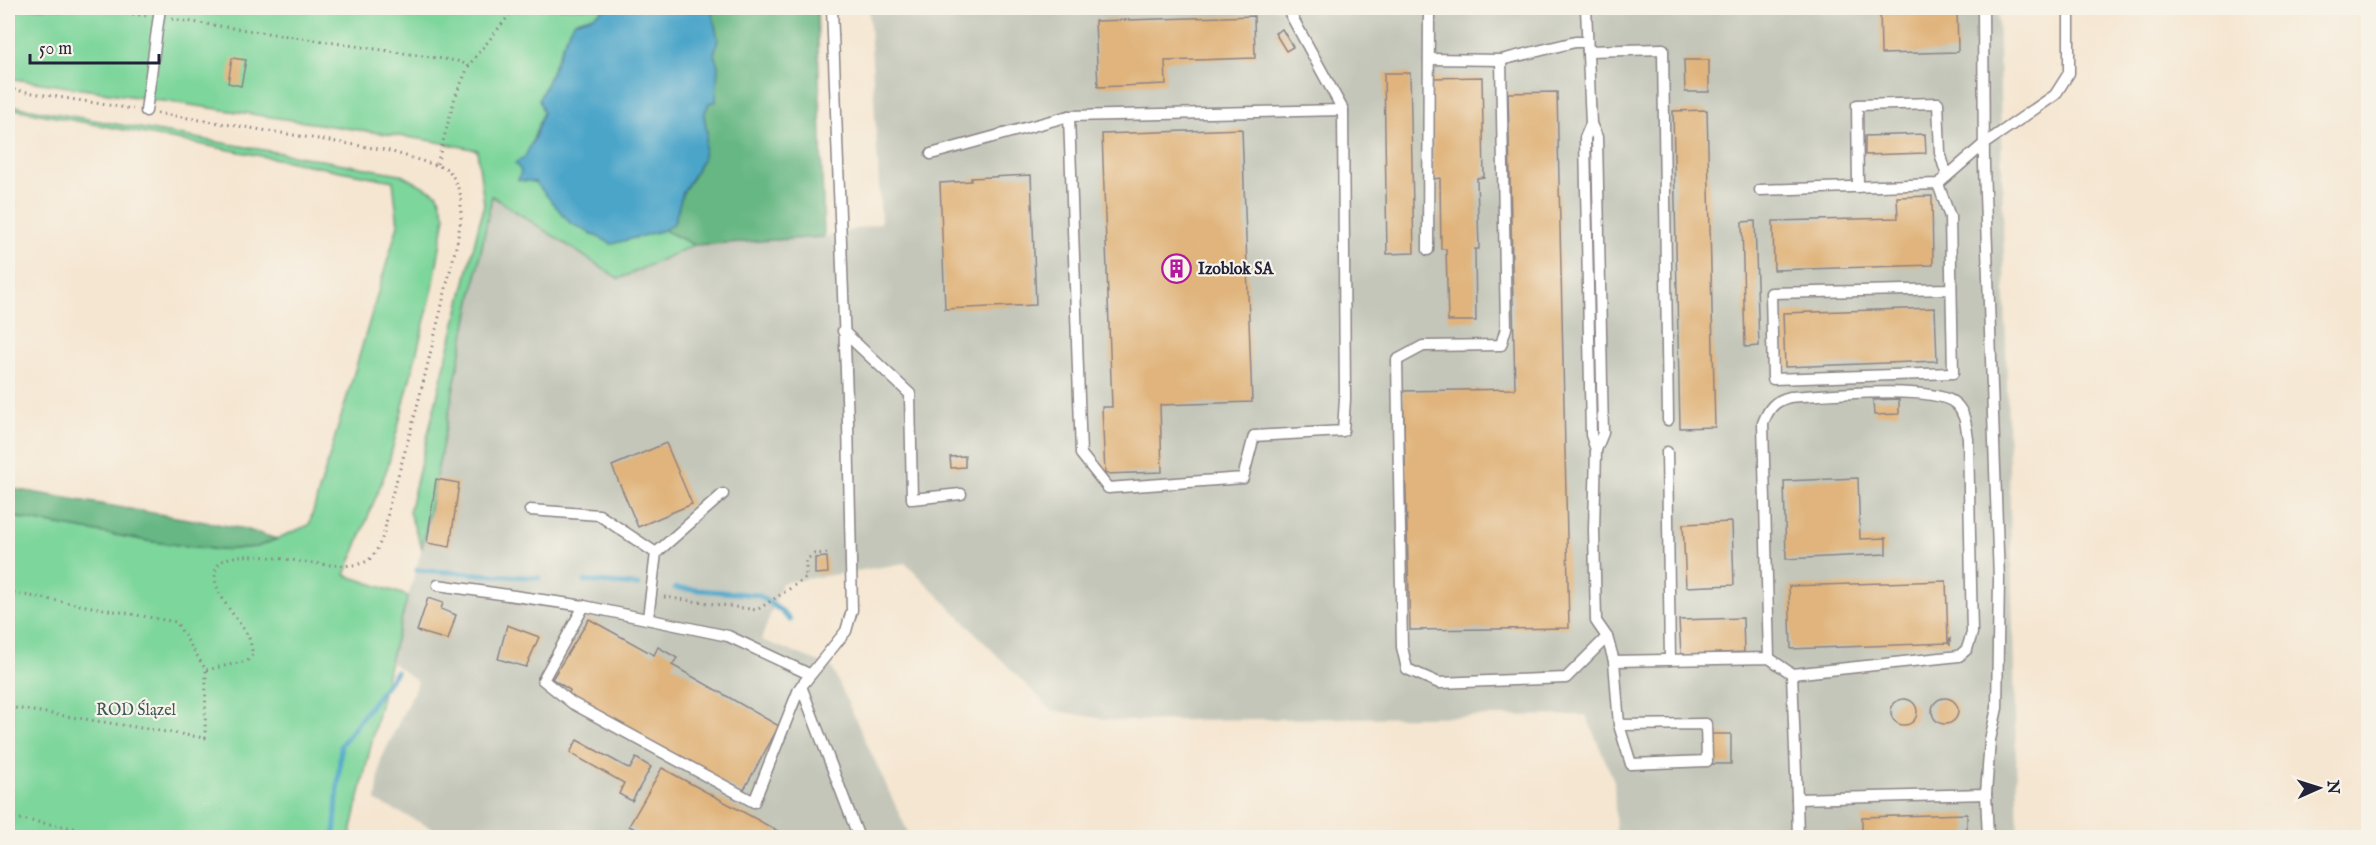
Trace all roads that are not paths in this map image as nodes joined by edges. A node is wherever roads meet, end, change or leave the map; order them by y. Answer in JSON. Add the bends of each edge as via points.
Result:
{"nodes":[{"id":1,"x":832,"y":8,"type":"edge"},
{"id":2,"x":1287,"y":8,"type":"edge"},
{"id":3,"x":1429,"y":8,"type":"edge"},
{"id":4,"x":1586,"y":8,"type":"edge"},
{"id":5,"x":1983,"y":8,"type":"edge"},
{"id":6,"x":2069,"y":8,"type":"edge"},
{"id":7,"x":160,"y":12,"type":"edge"},
{"id":8,"x":1588,"y":47,"type":"junction"},
{"id":9,"x":1429,"y":60,"type":"junction"},
{"id":10,"x":1501,"y":60,"type":"junction"},
{"id":11,"x":1343,"y":110,"type":"junction"},
{"id":12,"x":146,"y":111,"type":"road end"},
{"id":13,"x":1069,"y":116,"type":"junction"},
{"id":14,"x":1984,"y":144,"type":"junction"},
{"id":15,"x":931,"y":154,"type":"dead end"},
{"id":16,"x":1947,"y":176,"type":"junction"},
{"id":17,"x":1938,"y":184,"type":"junction"},
{"id":18,"x":1858,"y":187,"type":"junction"},
{"id":19,"x":1760,"y":190,"type":"dead end"},
{"id":20,"x":1428,"y":250,"type":"dead end"},
{"id":21,"x":1951,"y":289,"type":"junction"},
{"id":22,"x":843,"y":331,"type":"junction"},
{"id":23,"x":1668,"y":420,"type":"dead end"},
{"id":24,"x":1668,"y":452,"type":"dead end"},
{"id":25,"x":723,"y":494,"type":"dead end"},
{"id":26,"x":961,"y":494,"type":"dead end"},
{"id":27,"x":530,"y":510,"type":"dead end"},
{"id":28,"x":656,"y":553,"type":"junction"},
{"id":29,"x":438,"y":585,"type":"dead end"},
{"id":30,"x":584,"y":606,"type":"junction"},
{"id":31,"x":648,"y":618,"type":"junction"},
{"id":32,"x":1607,"y":637,"type":"junction"},
{"id":33,"x":1769,"y":658,"type":"junction"},
{"id":34,"x":1670,"y":660,"type":"junction"},
{"id":35,"x":1614,"y":661,"type":"junction"},
{"id":36,"x":810,"y":674,"type":"junction"},
{"id":37,"x":1792,"y":674,"type":"junction"},
{"id":38,"x":801,"y":686,"type":"junction"},
{"id":39,"x":1619,"y":725,"type":"junction"},
{"id":40,"x":1986,"y":794,"type":"junction"},
{"id":41,"x":1797,"y":799,"type":"junction"},
{"id":42,"x":858,"y":837,"type":"edge"},
{"id":43,"x":1798,"y":837,"type":"edge"},
{"id":44,"x":1988,"y":837,"type":"edge"}],
"edges":[{"from":1,"to":22,"type":"lane"},
{"from":2,"to":11,"type":"lane"},
{"from":3,"to":9,"type":"lane"},
{"from":4,"to":8,"type":"lane"},
{"from":5,"to":14,"type":"lane"},
{"from":6,"to":14,"type":"lane","via":[[2069,73],[2055,95]]},
{"from":7,"to":12,"type":"lane"},
{"from":8,"to":10,"type":"lane","via":[[1575,42]]},
{"from":8,"to":23,"type":"lane","via":[[1663,49]]},
{"from":8,"to":32,"type":"lane","via":[[1591,124],[1585,138],[1590,407],[1596,450],[1596,621]]},
{"from":9,"to":10,"type":"lane"},
{"from":9,"to":20,"type":"lane"},
{"from":10,"to":32,"type":"lane","via":[[1506,328],[1501,345],[1423,345],[1397,360],[1402,647],[1407,669],[1439,683],[1566,678]]},
{"from":11,"to":13,"type":"lane"},
{"from":11,"to":13,"type":"lane","via":[[1343,431],[1254,436],[1243,478],[1108,488],[1081,454]]},
{"from":13,"to":15,"type":"lane"},
{"from":14,"to":16,"type":"lane"},
{"from":14,"to":40,"type":"lane","via":[[2000,579],[1997,708]]},
{"from":16,"to":17,"type":"lane"},
{"from":16,"to":18,"type":"lane","via":[[1940,153],[1938,103],[1857,105]]},
{"from":17,"to":18,"type":"lane"},
{"from":17,"to":21,"type":"lane","via":[[1950,217]]},
{"from":18,"to":19,"type":"lane"},
{"from":21,"to":21,"type":"lane","via":[[1953,373],[1773,379],[1771,293]]},
{"from":22,"to":26,"type":"lane","via":[[910,394],[912,499]]},
{"from":22,"to":36,"type":"lane","via":[[852,610],[846,631]]},
{"from":24,"to":34,"type":"lane"},
{"from":25,"to":28,"type":"lane"},
{"from":27,"to":28,"type":"lane","via":[[599,515]]},
{"from":28,"to":31,"type":"lane"},
{"from":29,"to":30,"type":"lane"},
{"from":30,"to":31,"type":"lane"},
{"from":30,"to":38,"type":"lane","via":[[543,680],[572,703],[754,802]]},
{"from":31,"to":36,"type":"lane","via":[[728,636]]},
{"from":32,"to":35,"type":"lane"},
{"from":33,"to":34,"type":"lane"},
{"from":33,"to":37,"type":"lane"},
{"from":33,"to":37,"type":"lane","via":[[1763,423],[1769,409],[1778,400],[1790,397],[1890,393],[1933,396],[1955,403],[1965,418],[1968,439],[1972,633],[1967,649],[1951,659]]},
{"from":34,"to":35,"type":"lane"},
{"from":35,"to":39,"type":"lane"},
{"from":36,"to":38,"type":"lane"},
{"from":37,"to":41,"type":"lane"},
{"from":38,"to":42,"type":"lane"},
{"from":39,"to":39,"type":"lane","via":[[1631,764],[1707,761],[1706,724]]},
{"from":40,"to":41,"type":"lane"},
{"from":40,"to":44,"type":"lane"},
{"from":41,"to":43,"type":"lane"}]}
